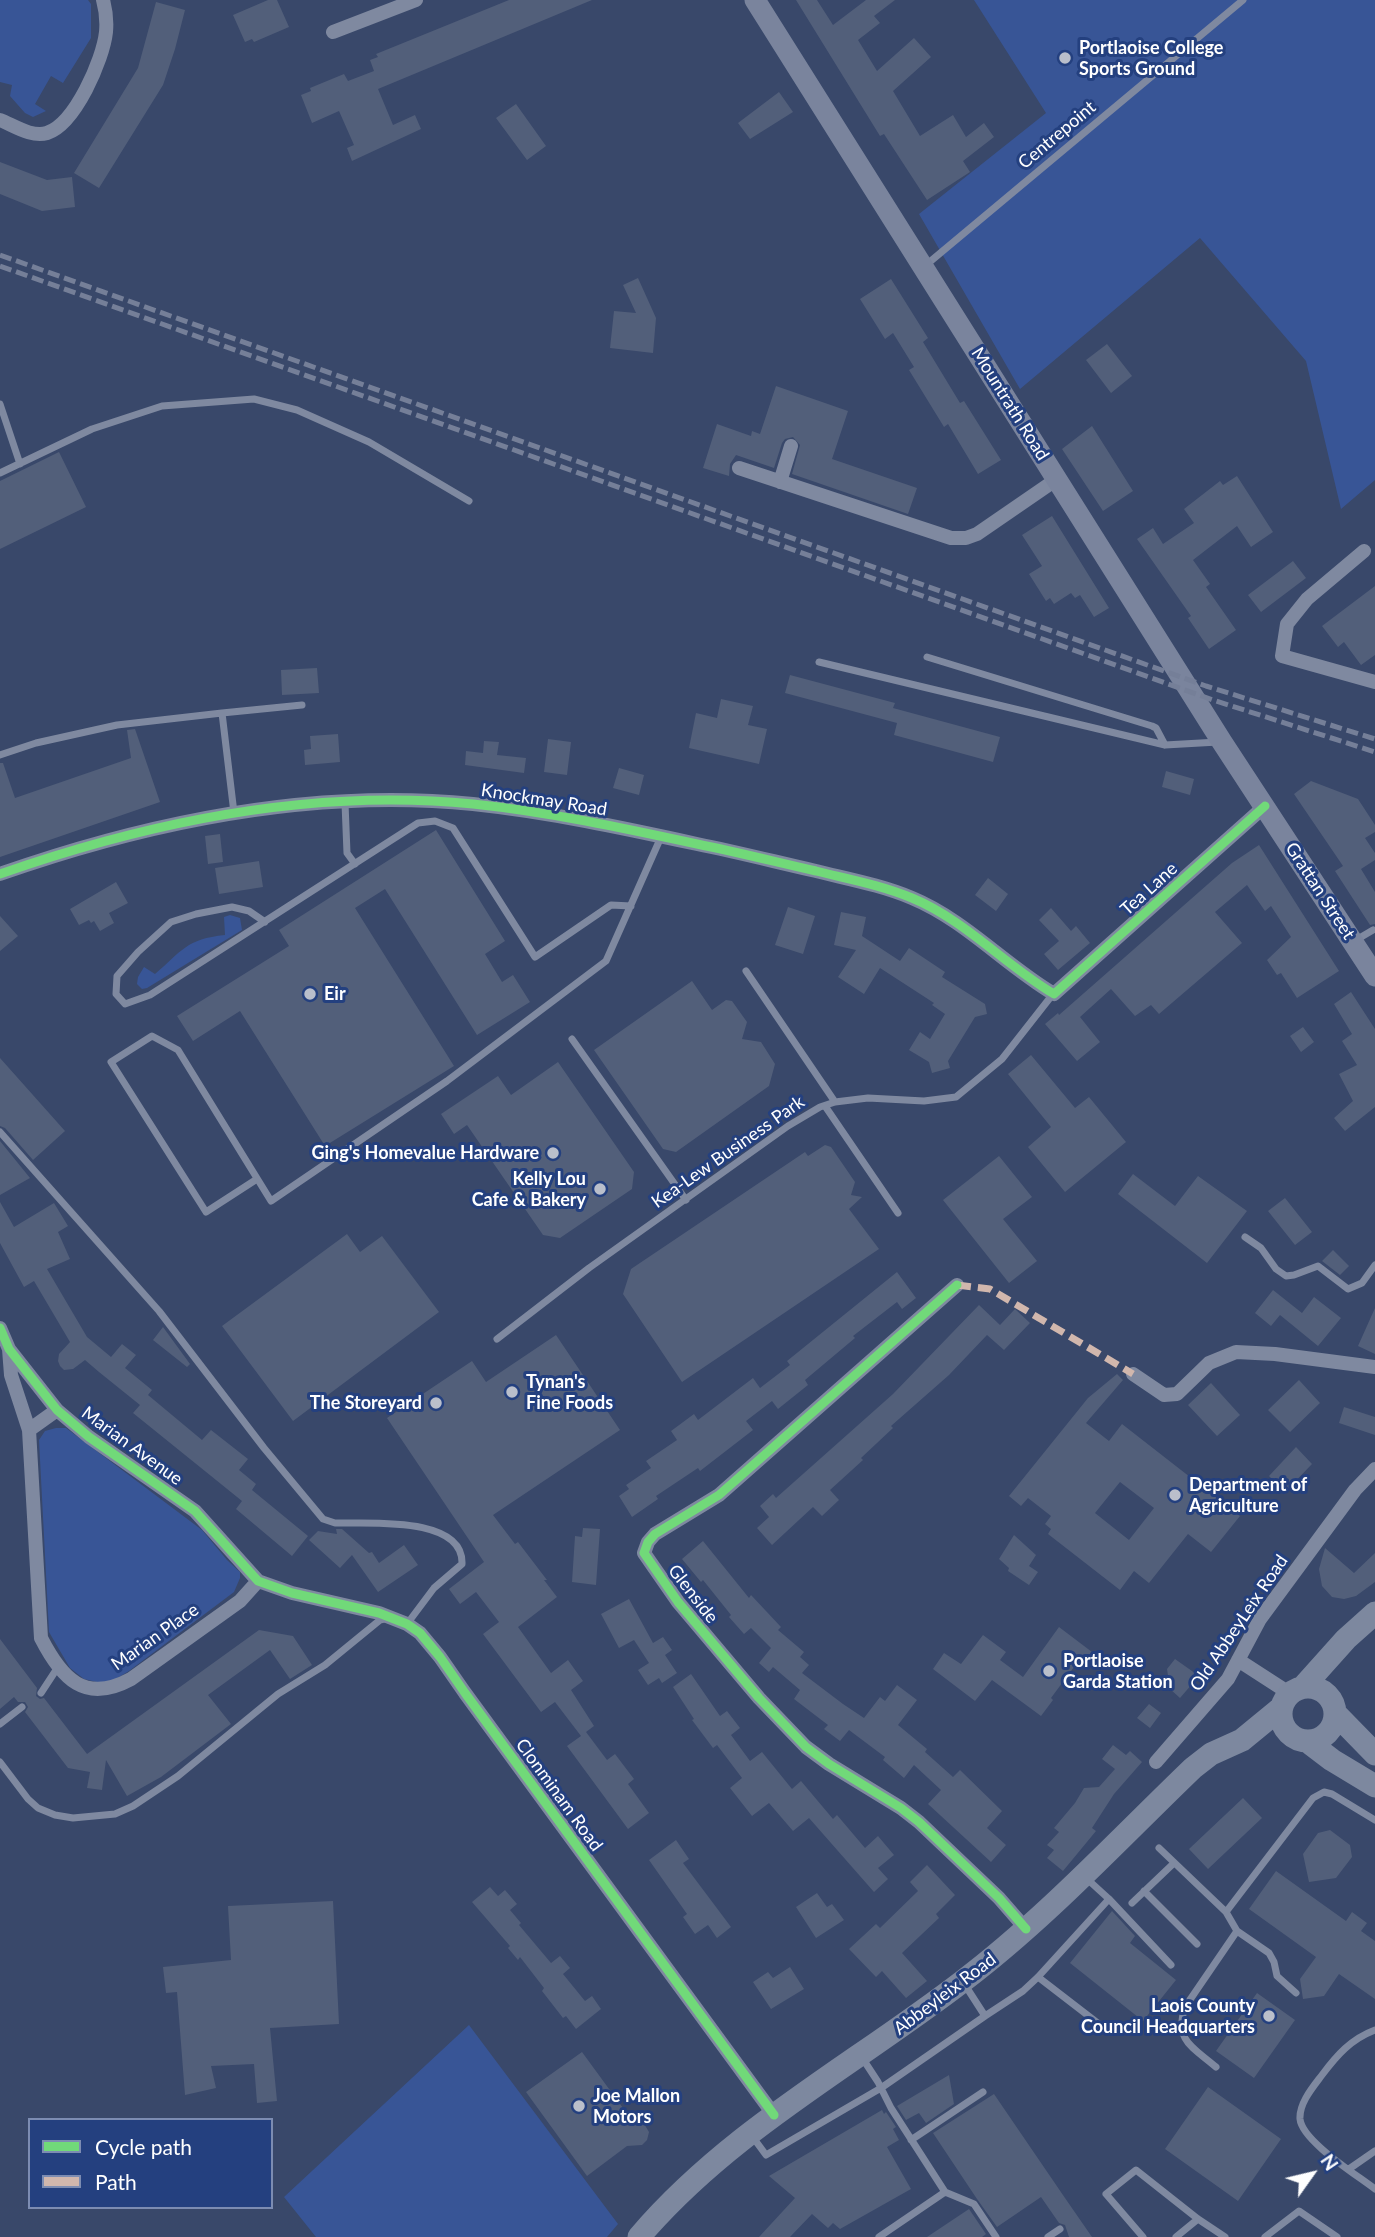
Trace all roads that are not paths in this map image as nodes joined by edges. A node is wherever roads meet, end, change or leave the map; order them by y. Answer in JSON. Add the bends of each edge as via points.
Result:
{"nodes":[{"id":1,"x":103,"y":0,"type":"edge"},
{"id":2,"x":416,"y":0,"type":"edge"},
{"id":3,"x":755,"y":0,"type":"edge"},
{"id":4,"x":1242,"y":0,"type":"edge"},
{"id":5,"x":332,"y":32,"type":"dead end"},
{"id":6,"x":0,"y":120,"type":"edge"},
{"id":7,"x":924,"y":267,"type":"junction"},
{"id":8,"x":0,"y":404,"type":"edge"},
{"id":9,"x":791,"y":446,"type":"dead end"},
{"id":10,"x":20,"y":464,"type":"junction"},
{"id":11,"x":739,"y":468,"type":"dead end"},
{"id":12,"x":0,"y":473,"type":"edge"},
{"id":13,"x":1057,"y":479,"type":"junction"},
{"id":14,"x":780,"y":482,"type":"junction"},
{"id":15,"x":469,"y":501,"type":"dead end"},
{"id":16,"x":1364,"y":551,"type":"dead end"},
{"id":17,"x":927,"y":657,"type":"dead end"},
{"id":18,"x":819,"y":662,"type":"dead end"},
{"id":19,"x":1375,"y":682,"type":"edge"},
{"id":20,"x":302,"y":705,"type":"dead end"},
{"id":21,"x":222,"y":713,"type":"junction"},
{"id":22,"x":1222,"y":742,"type":"junction"},
{"id":23,"x":1165,"y":745,"type":"junction"},
{"id":24,"x":0,"y":755,"type":"edge"},
{"id":25,"x":345,"y":803,"type":"junction"},
{"id":26,"x":1265,"y":806,"type":"junction"},
{"id":27,"x":234,"y":813,"type":"junction"},
{"id":28,"x":662,"y":836,"type":"junction"},
{"id":29,"x":355,"y":864,"type":"junction"},
{"id":30,"x":0,"y":874,"type":"edge"},
{"id":31,"x":631,"y":906,"type":"junction"},
{"id":32,"x":265,"y":922,"type":"junction"},
{"id":33,"x":1373,"y":930,"type":"dead end"},
{"id":34,"x":1353,"y":942,"type":"junction"},
{"id":35,"x":746,"y":971,"type":"dead end"},
{"id":36,"x":1375,"y":976,"type":"edge"},
{"id":37,"x":1054,"y":994,"type":"junction"},
{"id":38,"x":572,"y":1040,"type":"dead end"},
{"id":39,"x":835,"y":1102,"type":"junction"},
{"id":40,"x":825,"y":1106,"type":"junction"},
{"id":41,"x":0,"y":1132,"type":"edge"},
{"id":42,"x":257,"y":1179,"type":"junction"},
{"id":43,"x":686,"y":1200,"type":"junction"},
{"id":44,"x":898,"y":1213,"type":"dead end"},
{"id":45,"x":1245,"y":1237,"type":"dead end"},
{"id":46,"x":1375,"y":1265,"type":"edge"},
{"id":47,"x":957,"y":1285,"type":"dead end"},
{"id":48,"x":0,"y":1328,"type":"edge"},
{"id":49,"x":497,"y":1339,"type":"dead end"},
{"id":50,"x":9,"y":1349,"type":"junction"},
{"id":51,"x":1375,"y":1367,"type":"edge"},
{"id":52,"x":1133,"y":1374,"type":"dead end"},
{"id":53,"x":57,"y":1410,"type":"junction"},
{"id":54,"x":29,"y":1430,"type":"junction"},
{"id":55,"x":1375,"y":1469,"type":"edge"},
{"id":56,"x":258,"y":1581,"type":"junction"},
{"id":57,"x":1375,"y":1613,"type":"edge"},
{"id":58,"x":392,"y":1617,"type":"junction"},
{"id":59,"x":407,"y":1624,"type":"junction"},
{"id":60,"x":1346,"y":1639,"type":"junction"},
{"id":61,"x":1238,"y":1660,"type":"junction"},
{"id":62,"x":58,"y":1667,"type":"junction"},
{"id":63,"x":41,"y":1693,"type":"dead end"},
{"id":64,"x":1291,"y":1696,"type":"junction"},
{"id":65,"x":1332,"y":1704,"type":"junction"},
{"id":66,"x":22,"y":1707,"type":"dead end"},
{"id":67,"x":0,"y":1724,"type":"edge"},
{"id":68,"x":1300,"y":1739,"type":"junction"},
{"id":69,"x":1241,"y":1740,"type":"junction"},
{"id":70,"x":1375,"y":1754,"type":"edge"},
{"id":71,"x":0,"y":1762,"type":"edge"},
{"id":72,"x":1156,"y":1762,"type":"dead end"},
{"id":73,"x":1375,"y":1786,"type":"edge"},
{"id":74,"x":1375,"y":1820,"type":"edge"},
{"id":75,"x":1159,"y":1848,"type":"dead end"},
{"id":76,"x":1174,"y":1863,"type":"junction"},
{"id":77,"x":1083,"y":1875,"type":"junction"},
{"id":78,"x":1144,"y":1891,"type":"junction"},
{"id":79,"x":1109,"y":1899,"type":"junction"},
{"id":80,"x":1132,"y":1903,"type":"dead end"},
{"id":81,"x":1226,"y":1912,"type":"junction"},
{"id":82,"x":1026,"y":1929,"type":"junction"},
{"id":83,"x":1237,"y":1931,"type":"junction"},
{"id":84,"x":1197,"y":1944,"type":"dead end"},
{"id":85,"x":1171,"y":1965,"type":"dead end"},
{"id":86,"x":1038,"y":1977,"type":"junction"},
{"id":87,"x":962,"y":1981,"type":"junction"},
{"id":88,"x":1296,"y":1993,"type":"dead end"},
{"id":89,"x":985,"y":2015,"type":"junction"},
{"id":90,"x":1099,"y":2024,"type":"dead end"},
{"id":91,"x":1375,"y":2030,"type":"edge"},
{"id":92,"x":861,"y":2055,"type":"junction"},
{"id":93,"x":1216,"y":2067,"type":"dead end"},
{"id":94,"x":881,"y":2088,"type":"junction"},
{"id":95,"x":983,"y":2092,"type":"dead end"},
{"id":96,"x":774,"y":2115,"type":"junction"},
{"id":97,"x":749,"y":2132,"type":"junction"},
{"id":98,"x":911,"y":2140,"type":"junction"},
{"id":99,"x":1375,"y":2151,"type":"edge"},
{"id":100,"x":1349,"y":2169,"type":"junction"},
{"id":101,"x":1375,"y":2189,"type":"edge"},
{"id":102,"x":946,"y":2192,"type":"junction"},
{"id":103,"x":1198,"y":2219,"type":"junction"},
{"id":104,"x":1060,"y":2229,"type":"dead end"},
{"id":105,"x":639,"y":2237,"type":"edge"},
{"id":106,"x":879,"y":2237,"type":"edge"},
{"id":107,"x":996,"y":2237,"type":"edge"},
{"id":108,"x":1048,"y":2237,"type":"edge"},
{"id":109,"x":1143,"y":2237,"type":"edge"},
{"id":110,"x":1176,"y":2237,"type":"edge"},
{"id":111,"x":1225,"y":2237,"type":"edge"},
{"id":112,"x":1265,"y":2237,"type":"edge"},
{"id":113,"x":1337,"y":2237,"type":"edge"}],
"edges":[{"from":1,"to":6,"type":"street","via":[[106,33],[98,66],[69,116],[46,133],[32,133]]},
{"from":2,"to":5,"type":"street"},
{"from":3,"to":7,"type":"main road","name":"Mountrath Road"},
{"from":4,"to":7,"type":"lane","name":"Centrepoint"},
{"from":7,"to":13,"type":"main road","name":"Mountrath Road"},
{"from":8,"to":10,"type":"lane"},
{"from":9,"to":14,"type":"street"},
{"from":10,"to":12,"type":"lane"},
{"from":10,"to":15,"type":"lane","via":[[92,429],[162,406],[254,399],[297,410],[369,442]]},
{"from":11,"to":14,"type":"street"},
{"from":13,"to":14,"type":"street","via":[[966,538],[928,532]]},
{"from":13,"to":22,"type":"main road","name":"Mountrath Road"},
{"from":16,"to":19,"type":"street","via":[[1307,599],[1287,624],[1282,656]]},
{"from":17,"to":23,"type":"lane","via":[[1152,726]]},
{"from":18,"to":23,"type":"lane"},
{"from":20,"to":21,"type":"lane"},
{"from":21,"to":24,"type":"lane","via":[[117,725]]},
{"from":21,"to":27,"type":"lane"},
{"from":22,"to":23,"type":"lane"},
{"from":22,"to":26,"type":"main road","name":"Mountrath Road"},
{"from":25,"to":27,"type":"street","name":"Knockmay Road"},
{"from":25,"to":28,"type":"street","name":"Knockmay Road","via":[[470,804]]},
{"from":25,"to":29,"type":"lane","via":[[348,853]]},
{"from":26,"to":34,"type":"main road","name":"Grattan Street"},
{"from":26,"to":37,"type":"street","name":"Tea Lane"},
{"from":27,"to":30,"type":"street","name":"Knockmay Road","via":[[130,835]]},
{"from":28,"to":31,"type":"lane"},
{"from":28,"to":37,"type":"street","name":"Knockmay Road","via":[[912,898],[942,913]]},
{"from":29,"to":31,"type":"lane","via":[[418,823],[435,821],[453,828],[535,957],[611,905]]},
{"from":29,"to":32,"type":"lane"},
{"from":31,"to":42,"type":"lane","via":[[606,961],[447,1081],[271,1201]]},
{"from":32,"to":32,"type":"lane","via":[[150,995],[125,1004],[116,994],[117,976],[171,922],[232,907]]},
{"from":33,"to":34,"type":"lane"},
{"from":34,"to":36,"type":"main road","name":"Grattan Street"},
{"from":35,"to":39,"type":"lane"},
{"from":37,"to":39,"type":"lane","name":"Kea-Lew Business Park","via":[[1002,1059],[956,1097]]},
{"from":38,"to":43,"type":"lane"},
{"from":39,"to":40,"type":"lane","name":"Kea-Lew Business Park"},
{"from":40,"to":43,"type":"lane","name":"Kea-Lew Business Park","via":[[788,1126]]},
{"from":40,"to":44,"type":"lane"},
{"from":41,"to":59,"type":"lane","via":[[159,1311],[323,1519],[412,1525],[435,1530],[456,1546],[462,1564],[434,1588]]},
{"from":42,"to":42,"type":"lane","via":[[178,1050],[152,1035],[111,1062],[206,1212]]},
{"from":43,"to":49,"type":"lane","name":"Kea-Lew Business Park"},
{"from":45,"to":46,"type":"lane","via":[[1286,1276],[1318,1266],[1348,1289],[1362,1283]]},
{"from":47,"to":82,"type":"street","name":"Glenside","via":[[719,1495],[655,1534],[644,1553],[678,1602],[758,1698],[806,1747],[919,1822]]},
{"from":48,"to":50,"type":"street","name":"Marian Avenue"},
{"from":50,"to":53,"type":"street","name":"Marian Avenue"},
{"from":50,"to":54,"type":"street","name":"Marian Place","via":[[11,1375]]},
{"from":51,"to":52,"type":"street","via":[[1236,1352],[1209,1363],[1177,1394],[1164,1395]]},
{"from":53,"to":54,"type":"street"},
{"from":53,"to":56,"type":"street","name":"Marian Avenue","via":[[195,1511]]},
{"from":54,"to":62,"type":"street","name":"Marian Place","via":[[41,1638]]},
{"from":55,"to":61,"type":"street","name":"Old AbbeyLeix Road","via":[[1260,1619]]},
{"from":56,"to":58,"type":"street","name":"Clonminam Road"},
{"from":56,"to":62,"type":"street","name":"Marian Place","via":[[231,1608],[115,1688],[97,1691],[79,1686]]},
{"from":57,"to":60,"type":"main road"},
{"from":58,"to":59,"type":"street","name":"Clonminam Road"},
{"from":58,"to":71,"type":"lane","via":[[380,1620],[325,1665],[278,1694],[178,1776],[115,1814],[74,1818],[38,1808]]},
{"from":59,"to":96,"type":"street","name":"Clonminam Road","via":[[440,1657]]},
{"from":60,"to":64,"type":"main road"},
{"from":60,"to":65,"type":"main road"},
{"from":61,"to":64,"type":"street"},
{"from":61,"to":72,"type":"street","name":"Old AbbeyLeix Road","via":[[1228,1679]]},
{"from":62,"to":63,"type":"lane"},
{"from":64,"to":65,"type":"main road","via":[[1312,1687]]},
{"from":64,"to":68,"type":"main road","via":[[1283,1725]]},
{"from":64,"to":69,"type":"main road"},
{"from":65,"to":68,"type":"main road","via":[[1331,1730],[1316,1740]]},
{"from":65,"to":70,"type":"main road"},
{"from":66,"to":67,"type":"lane"},
{"from":68,"to":69,"type":"main road"},
{"from":68,"to":73,"type":"main road"},
{"from":69,"to":77,"type":"main road","name":"Abbeyleix Road","via":[[1193,1768]]},
{"from":74,"to":81,"type":"lane","via":[[1332,1794],[1313,1798]]},
{"from":75,"to":76,"type":"lane"},
{"from":76,"to":78,"type":"lane"},
{"from":76,"to":81,"type":"lane"},
{"from":77,"to":79,"type":"lane"},
{"from":77,"to":82,"type":"main road","name":"Abbeyleix Road"},
{"from":78,"to":80,"type":"lane"},
{"from":78,"to":84,"type":"lane"},
{"from":79,"to":85,"type":"lane"},
{"from":79,"to":86,"type":"lane"},
{"from":81,"to":83,"type":"lane"},
{"from":82,"to":87,"type":"main road","name":"Abbeyleix Road"},
{"from":83,"to":88,"type":"lane","via":[[1269,1953],[1277,1976]]},
{"from":83,"to":93,"type":"lane","via":[[1185,2007],[1180,2022],[1186,2042]]},
{"from":86,"to":89,"type":"lane"},
{"from":86,"to":90,"type":"lane"},
{"from":87,"to":89,"type":"lane"},
{"from":87,"to":92,"type":"main road","name":"Abbeyleix Road"},
{"from":89,"to":94,"type":"lane"},
{"from":91,"to":100,"type":"lane","via":[[1344,2048],[1303,2104],[1300,2120],[1308,2136]]},
{"from":92,"to":94,"type":"lane"},
{"from":92,"to":96,"type":"main road","name":"Abbeyleix Road"},
{"from":94,"to":97,"type":"lane","via":[[766,2155]]},
{"from":94,"to":98,"type":"lane"},
{"from":95,"to":98,"type":"lane"},
{"from":96,"to":97,"type":"main road","name":"Abbeyleix Road"},
{"from":97,"to":105,"type":"main road","name":"Abbeyleix Road","via":[[683,2189]]},
{"from":98,"to":102,"type":"lane"},
{"from":99,"to":100,"type":"lane"},
{"from":100,"to":101,"type":"lane"},
{"from":102,"to":106,"type":"lane"},
{"from":102,"to":107,"type":"lane","via":[[974,2204]]},
{"from":103,"to":109,"type":"lane","via":[[1136,2170],[1106,2194]]},
{"from":103,"to":110,"type":"lane"},
{"from":103,"to":111,"type":"lane"},
{"from":104,"to":108,"type":"lane"},
{"from":112,"to":113,"type":"lane","via":[[1298,2211]]}]}
